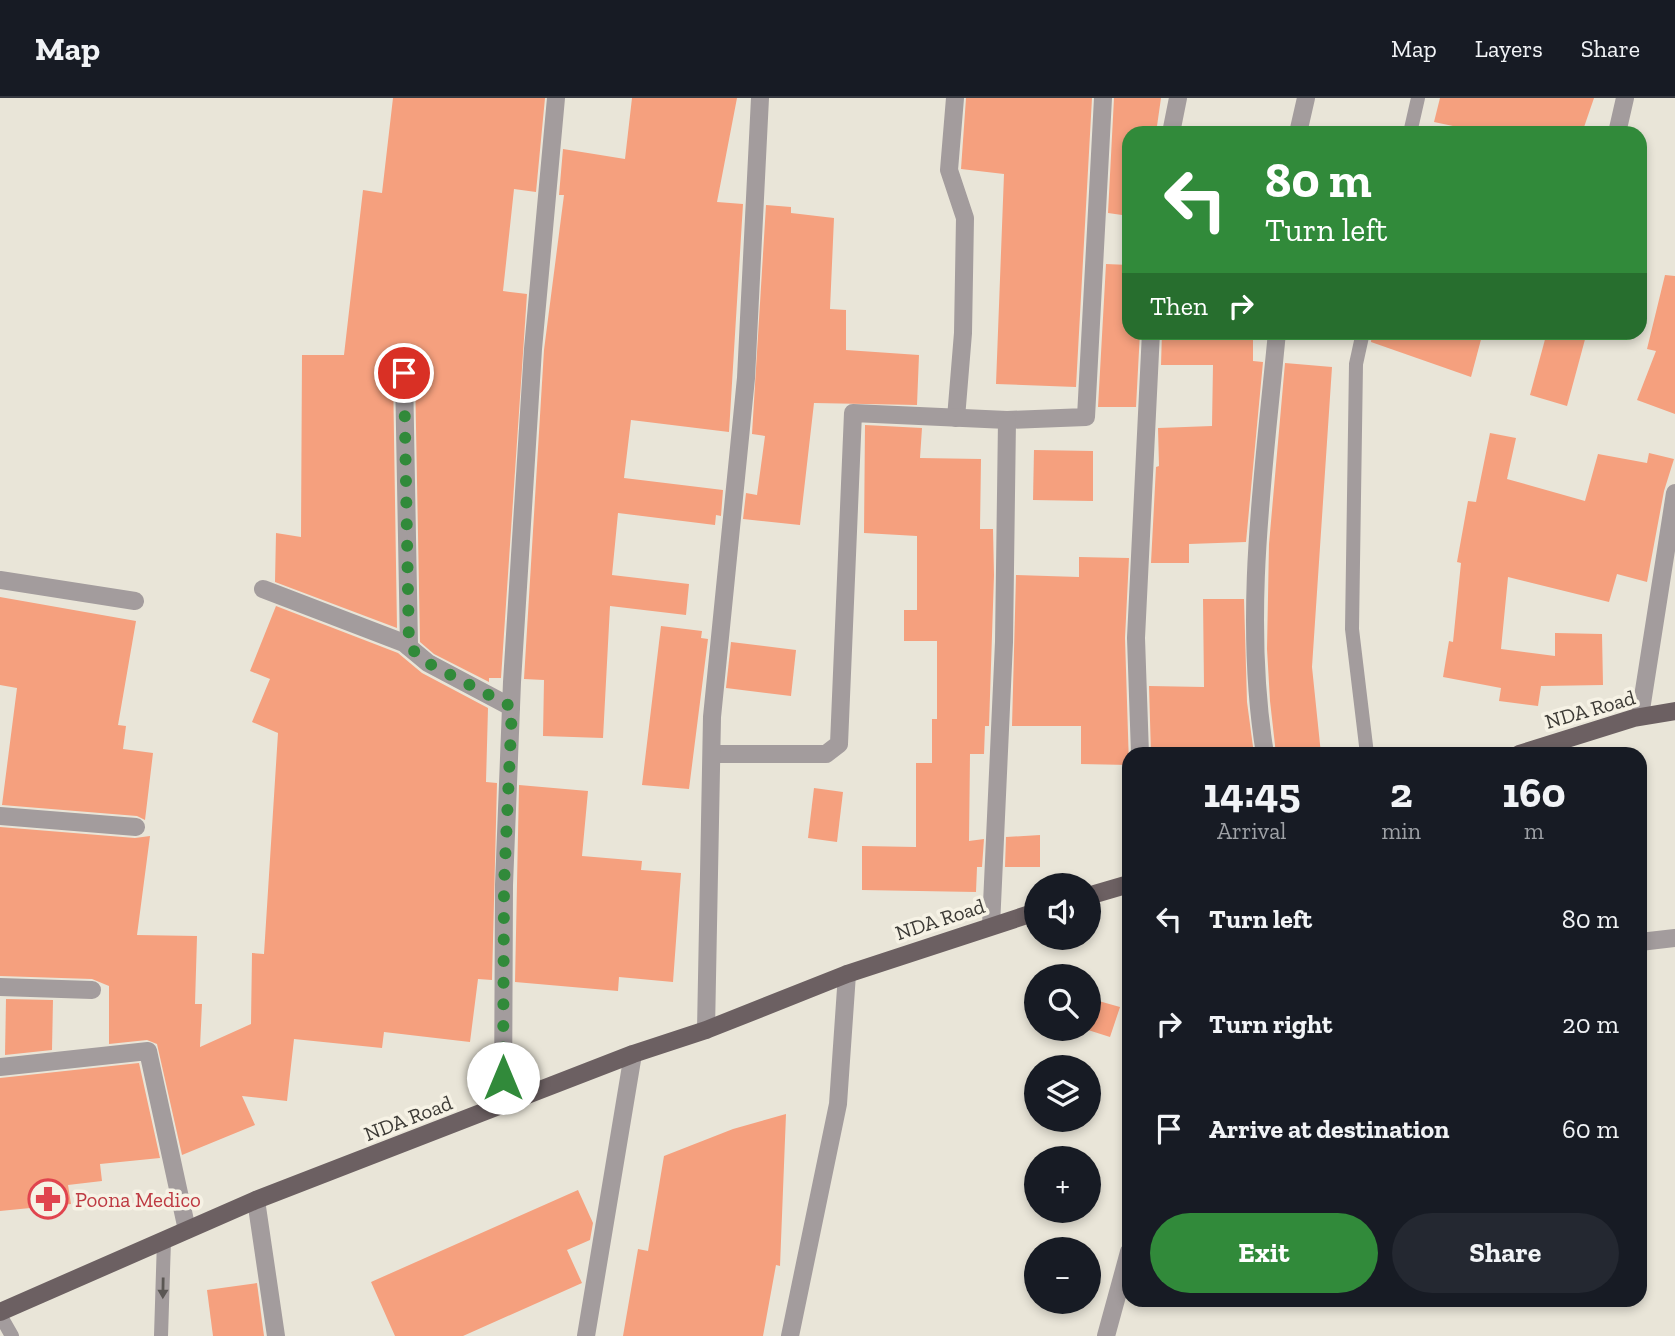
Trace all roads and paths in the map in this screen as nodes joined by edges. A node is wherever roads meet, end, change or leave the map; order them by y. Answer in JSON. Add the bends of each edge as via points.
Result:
{"nodes":[{"id":1,"x":556,"y":98,"type":"edge"},
{"id":2,"x":760,"y":98,"type":"edge"},
{"id":3,"x":955,"y":98,"type":"edge"},
{"id":4,"x":1103,"y":98,"type":"edge"},
{"id":5,"x":1178,"y":98,"type":"edge"},
{"id":6,"x":1306,"y":98,"type":"edge"},
{"id":7,"x":1418,"y":98,"type":"edge"},
{"id":8,"x":1625,"y":98,"type":"edge"},
{"id":9,"x":1172,"y":126,"type":"edge"},
{"id":10,"x":1300,"y":126,"type":"edge"},
{"id":11,"x":1412,"y":126,"type":"edge"},
{"id":12,"x":1619,"y":126,"type":"edge"},
{"id":13,"x":1151,"y":340,"type":"edge"},
{"id":14,"x":1276,"y":340,"type":"edge"},
{"id":15,"x":1361,"y":340,"type":"edge"},
{"id":16,"x":404,"y":373,"type":"dead end"},
{"id":17,"x":956,"y":418,"type":"junction"},
{"id":18,"x":1007,"y":420,"type":"junction"},
{"id":19,"x":1675,"y":493,"type":"edge"},
{"id":20,"x":0,"y":580,"type":"edge"},
{"id":21,"x":263,"y":589,"type":"dead end"},
{"id":22,"x":135,"y":601,"type":"dead end"},
{"id":23,"x":409,"y":647,"type":"junction"},
{"id":24,"x":512,"y":707,"type":"junction"},
{"id":25,"x":1675,"y":711,"type":"edge"},
{"id":26,"x":1640,"y":716,"type":"junction"},
{"id":27,"x":1140,"y":747,"type":"edge"},
{"id":28,"x":1264,"y":747,"type":"edge"},
{"id":29,"x":1366,"y":747,"type":"edge"},
{"id":30,"x":1541,"y":747,"type":"edge"},
{"id":31,"x":712,"y":754,"type":"junction"},
{"id":32,"x":0,"y":816,"type":"edge"},
{"id":33,"x":136,"y":827,"type":"dead end"},
{"id":34,"x":1122,"y":886,"type":"edge"},
{"id":35,"x":1101,"y":893,"type":"edge"},
{"id":36,"x":1024,"y":916,"type":"edge"},
{"id":37,"x":991,"y":926,"type":"junction"},
{"id":38,"x":1675,"y":938,"type":"edge"},
{"id":39,"x":1647,"y":941,"type":"edge"},
{"id":40,"x":847,"y":974,"type":"junction"},
{"id":41,"x":0,"y":987,"type":"edge"},
{"id":42,"x":92,"y":990,"type":"dead end"},
{"id":43,"x":706,"y":1030,"type":"junction"},
{"id":44,"x":633,"y":1054,"type":"junction"},
{"id":45,"x":0,"y":1067,"type":"edge"},
{"id":46,"x":503,"y":1106,"type":"junction"},
{"id":47,"x":256,"y":1200,"type":"junction"},
{"id":48,"x":187,"y":1230,"type":"junction"},
{"id":49,"x":164,"y":1240,"type":"junction"},
{"id":50,"x":1122,"y":1276,"type":"edge"},
{"id":51,"x":0,"y":1314,"type":"edge"},
{"id":52,"x":12,"y":1336,"type":"edge"},
{"id":53,"x":161,"y":1336,"type":"edge"},
{"id":54,"x":276,"y":1336,"type":"edge"},
{"id":55,"x":586,"y":1336,"type":"edge"},
{"id":56,"x":790,"y":1336,"type":"edge"},
{"id":57,"x":1105,"y":1336,"type":"edge"}],
"edges":[{"from":1,"to":24,"type":"street","via":[[533,349]]},
{"from":2,"to":31,"type":"street","via":[[746,378]]},
{"from":3,"to":17,"type":"street","via":[[948,170],[965,218]]},
{"from":4,"to":18,"type":"street","via":[[1086,417]]},
{"from":5,"to":9,"type":"street"},
{"from":6,"to":10,"type":"street"},
{"from":7,"to":11,"type":"lane"},
{"from":8,"to":12,"type":"street"},
{"from":13,"to":27,"type":"street","via":[[1136,638]]},
{"from":14,"to":28,"type":"street","via":[[1259,523],[1256,649]]},
{"from":15,"to":29,"type":"lane","via":[[1356,364],[1352,629]]},
{"from":16,"to":23,"type":"street"},
{"from":17,"to":18,"type":"street"},
{"from":17,"to":31,"type":"street","via":[[853,414],[839,744],[826,754]]},
{"from":18,"to":37,"type":"street","via":[[1004,642]]},
{"from":19,"to":26,"type":"street"},
{"from":20,"to":22,"type":"street"},
{"from":21,"to":23,"type":"street"},
{"from":23,"to":24,"type":"street","via":[[428,663]]},
{"from":24,"to":46,"type":"street","via":[[504,886]]},
{"from":25,"to":26,"type":"main road","name":"NDA Road"},
{"from":26,"to":30,"type":"main road","name":"NDA Road"},
{"from":31,"to":43,"type":"street"},
{"from":32,"to":33,"type":"street"},
{"from":34,"to":35,"type":"main road"},
{"from":36,"to":37,"type":"main road","name":"NDA Road"},
{"from":37,"to":40,"type":"main road","name":"NDA Road"},
{"from":38,"to":39,"type":"street"},
{"from":40,"to":43,"type":"main road","name":"NDA Road"},
{"from":40,"to":56,"type":"street","via":[[838,1104]]},
{"from":41,"to":42,"type":"street"},
{"from":43,"to":44,"type":"main road","name":"NDA Road"},
{"from":44,"to":46,"type":"main road","name":"NDA Road"},
{"from":44,"to":55,"type":"street"},
{"from":45,"to":48,"type":"street","via":[[148,1051]]},
{"from":46,"to":47,"type":"main road","name":"NDA Road"},
{"from":47,"to":48,"type":"main road","name":"NDA Road"},
{"from":47,"to":54,"type":"street"},
{"from":48,"to":49,"type":"main road","name":"NDA Road"},
{"from":49,"to":51,"type":"main road","name":"NDA Road"},
{"from":49,"to":53,"type":"lane","one_way":true},
{"from":50,"to":57,"type":"street"},
{"from":51,"to":52,"type":"lane"}]}
